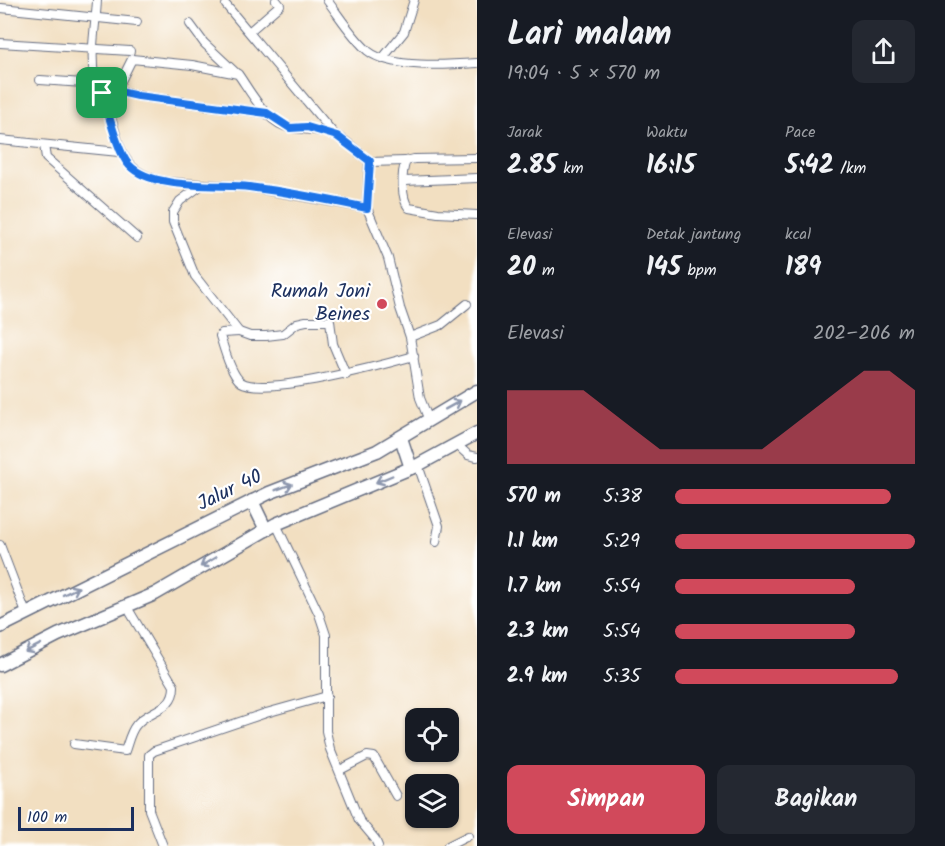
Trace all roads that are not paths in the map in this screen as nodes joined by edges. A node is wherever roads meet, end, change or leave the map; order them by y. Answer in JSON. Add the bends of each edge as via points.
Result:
{"nodes":[{"id":1,"x":97,"y":0,"type":"edge"},
{"id":2,"x":276,"y":0,"type":"edge"},
{"id":3,"x":327,"y":0,"type":"edge"},
{"id":4,"x":414,"y":0,"type":"edge"},
{"id":5,"x":226,"y":5,"type":"dead end"},
{"id":6,"x":1,"y":8,"type":"edge"},
{"id":7,"x":96,"y":18,"type":"junction"},
{"id":8,"x":137,"y":22,"type":"dead end"},
{"id":9,"x":190,"y":24,"type":"dead end"},
{"id":10,"x":250,"y":31,"type":"junction"},
{"id":11,"x":0,"y":43,"type":"edge"},
{"id":12,"x":94,"y":48,"type":"junction"},
{"id":13,"x":130,"y":51,"type":"dead end"},
{"id":14,"x":382,"y":58,"type":"junction"},
{"id":15,"x":477,"y":63,"type":"edge"},
{"id":16,"x":238,"y":74,"type":"junction"},
{"id":17,"x":40,"y":80,"type":"dead end"},
{"id":18,"x":98,"y":84,"type":"junction"},
{"id":19,"x":111,"y":90,"type":"junction"},
{"id":20,"x":102,"y":93,"type":"junction"},
{"id":21,"x":267,"y":113,"type":"junction"},
{"id":22,"x":335,"y":135,"type":"junction"},
{"id":23,"x":0,"y":140,"type":"edge"},
{"id":24,"x":44,"y":145,"type":"junction"},
{"id":25,"x":119,"y":152,"type":"junction"},
{"id":26,"x":477,"y":158,"type":"edge"},
{"id":27,"x":370,"y":161,"type":"junction"},
{"id":28,"x":406,"y":161,"type":"junction"},
{"id":29,"x":477,"y":178,"type":"edge"},
{"id":30,"x":404,"y":181,"type":"junction"},
{"id":31,"x":203,"y":184,"type":"junction"},
{"id":32,"x":367,"y":208,"type":"junction"},
{"id":33,"x":477,"y":215,"type":"edge"},
{"id":34,"x":137,"y":238,"type":"dead end"},
{"id":35,"x":467,"y":304,"type":"dead end"},
{"id":36,"x":239,"y":332,"type":"junction"},
{"id":37,"x":410,"y":337,"type":"junction"},
{"id":38,"x":414,"y":356,"type":"junction"},
{"id":39,"x":346,"y":375,"type":"junction"},
{"id":40,"x":477,"y":391,"type":"edge"},
{"id":41,"x":428,"y":418,"type":"junction"},
{"id":42,"x":477,"y":433,"type":"edge"},
{"id":43,"x":400,"y":438,"type":"junction"},
{"id":44,"x":456,"y":444,"type":"junction"},
{"id":45,"x":477,"y":457,"type":"edge"},
{"id":46,"x":415,"y":467,"type":"junction"},
{"id":47,"x":252,"y":501,"type":"junction"},
{"id":48,"x":271,"y":527,"type":"junction"},
{"id":49,"x":436,"y":542,"type":"dead end"},
{"id":50,"x":0,"y":545,"type":"edge"},
{"id":51,"x":128,"y":607,"type":"junction"},
{"id":52,"x":26,"y":613,"type":"junction"},
{"id":53,"x":0,"y":627,"type":"edge"},
{"id":54,"x":0,"y":665,"type":"edge"},
{"id":55,"x":327,"y":696,"type":"junction"},
{"id":56,"x":74,"y":744,"type":"dead end"},
{"id":57,"x":340,"y":770,"type":"junction"},
{"id":58,"x":396,"y":796,"type":"dead end"},
{"id":59,"x":468,"y":836,"type":"dead end"},
{"id":60,"x":163,"y":846,"type":"edge"},
{"id":61,"x":378,"y":846,"type":"edge"},
{"id":62,"x":448,"y":846,"type":"edge"}],
"edges":[{"from":1,"to":7,"type":"street"},
{"from":2,"to":10,"type":"street","via":[[278,10]]},
{"from":3,"to":14,"type":"street","via":[[359,42]]},
{"from":4,"to":14,"type":"street","via":[[404,32]]},
{"from":5,"to":10,"type":"street"},
{"from":6,"to":7,"type":"street"},
{"from":7,"to":8,"type":"street"},
{"from":7,"to":12,"type":"street"},
{"from":9,"to":16,"type":"street","via":[[204,43]]},
{"from":10,"to":22,"type":"street"},
{"from":11,"to":12,"type":"street"},
{"from":12,"to":13,"type":"street"},
{"from":12,"to":18,"type":"street","via":[[94,78]]},
{"from":14,"to":15,"type":"street","via":[[448,65]]},
{"from":16,"to":19,"type":"street","via":[[132,58],[118,87]]},
{"from":16,"to":21,"type":"street"},
{"from":17,"to":18,"type":"street"},
{"from":18,"to":20,"type":"street"},
{"from":19,"to":20,"type":"street"},
{"from":19,"to":21,"type":"street"},
{"from":20,"to":25,"type":"street"},
{"from":21,"to":22,"type":"street","via":[[290,128],[307,127]]},
{"from":22,"to":27,"type":"street"},
{"from":23,"to":24,"type":"street"},
{"from":24,"to":25,"type":"street"},
{"from":24,"to":34,"type":"street","via":[[46,158]]},
{"from":25,"to":31,"type":"street","via":[[130,167],[154,179]]},
{"from":26,"to":28,"type":"street"},
{"from":27,"to":28,"type":"street"},
{"from":27,"to":32,"type":"street"},
{"from":28,"to":30,"type":"street"},
{"from":29,"to":30,"type":"street"},
{"from":30,"to":33,"type":"street","via":[[409,208]]},
{"from":31,"to":32,"type":"street","via":[[249,187]]},
{"from":31,"to":36,"type":"street","via":[[180,201],[173,212],[173,222],[195,276]]},
{"from":32,"to":37,"type":"street","via":[[388,258]]},
{"from":35,"to":37,"type":"street","via":[[441,325]]},
{"from":36,"to":39,"type":"street","via":[[249,336],[275,335],[306,321],[330,321],[333,344]]},
{"from":36,"to":39,"type":"street","via":[[220,336],[241,382],[267,384]]},
{"from":37,"to":38,"type":"street"},
{"from":38,"to":39,"type":"street"},
{"from":38,"to":41,"type":"street","via":[[420,398]]},
{"from":41,"to":40,"type":"highway","name":"Jalur 40","one_way":true},
{"from":41,"to":43,"type":"highway","name":"Jalur 40"},
{"from":42,"to":44,"type":"highway"},
{"from":43,"to":46,"type":"highway"},
{"from":47,"to":43,"type":"highway","name":"Jalur 40","one_way":true,"via":[[354,461]]},
{"from":44,"to":45,"type":"street","via":[[468,455]]},
{"from":44,"to":46,"type":"highway"},
{"from":46,"to":48,"type":"highway","one_way":true},
{"from":46,"to":49,"type":"street","via":[[439,526]]},
{"from":47,"to":48,"type":"highway"},
{"from":52,"to":47,"type":"highway","name":"Jalur 40","one_way":true},
{"from":48,"to":51,"type":"highway","one_way":true},
{"from":48,"to":55,"type":"street","via":[[323,623]]},
{"from":50,"to":52,"type":"street"},
{"from":51,"to":54,"type":"highway","one_way":true,"via":[[58,635]]},
{"from":51,"to":56,"type":"street","via":[[174,686],[174,694],[167,705],[136,724],[125,752]]},
{"from":52,"to":53,"type":"highway","name":"Jalur 40"},
{"from":55,"to":57,"type":"street","via":[[327,741]]},
{"from":55,"to":60,"type":"street","via":[[266,713],[149,755],[149,810]]},
{"from":57,"to":58,"type":"street","via":[[367,756],[374,757]]},
{"from":57,"to":61,"type":"street","via":[[359,820]]},
{"from":59,"to":62,"type":"street"}]}
